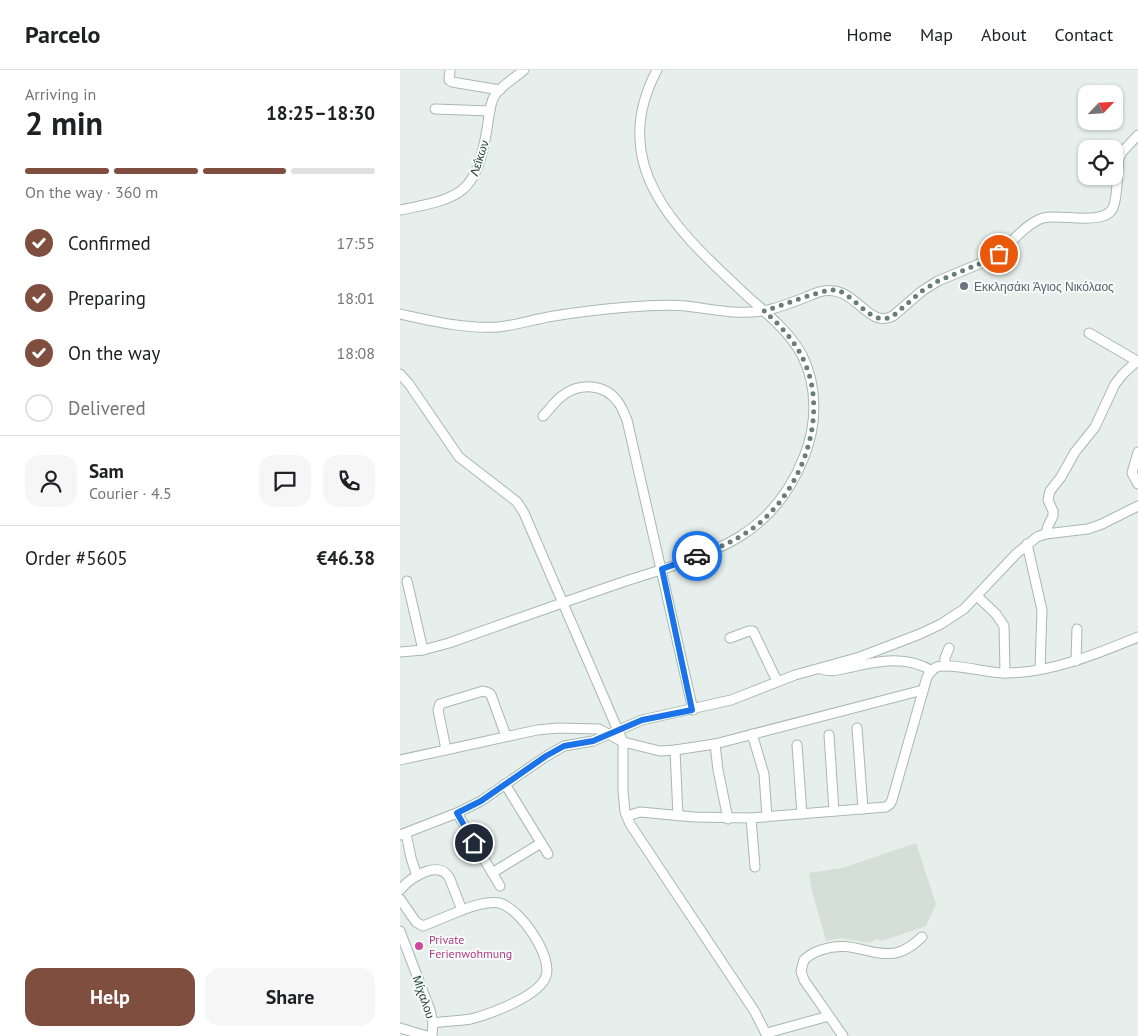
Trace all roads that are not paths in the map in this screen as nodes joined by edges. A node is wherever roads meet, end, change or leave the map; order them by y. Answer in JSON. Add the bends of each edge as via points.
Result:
{"nodes":[{"id":1,"x":450,"y":70,"type":"edge"},
{"id":2,"x":524,"y":70,"type":"edge"},
{"id":3,"x":657,"y":70,"type":"edge"},
{"id":4,"x":500,"y":90,"type":"junction"},
{"id":5,"x":435,"y":109,"type":"dead end"},
{"id":6,"x":490,"y":111,"type":"junction"},
{"id":7,"x":1138,"y":135,"type":"edge"},
{"id":8,"x":400,"y":210,"type":"edge"},
{"id":9,"x":764,"y":311,"type":"junction"},
{"id":10,"x":400,"y":314,"type":"edge"},
{"id":11,"x":1089,"y":333,"type":"dead end"},
{"id":12,"x":1138,"y":361,"type":"edge"},
{"id":13,"x":400,"y":374,"type":"edge"},
{"id":14,"x":543,"y":416,"type":"dead end"},
{"id":15,"x":1138,"y":452,"type":"edge"},
{"id":16,"x":1138,"y":484,"type":"edge"},
{"id":17,"x":1138,"y":506,"type":"edge"},
{"id":18,"x":1046,"y":534,"type":"junction"},
{"id":19,"x":1027,"y":544,"type":"junction"},
{"id":20,"x":662,"y":569,"type":"junction"},
{"id":21,"x":408,"y":581,"type":"dead end"},
{"id":22,"x":977,"y":596,"type":"junction"},
{"id":23,"x":562,"y":603,"type":"junction"},
{"id":24,"x":1077,"y":629,"type":"dead end"},
{"id":25,"x":1138,"y":637,"type":"edge"},
{"id":26,"x":730,"y":638,"type":"dead end"},
{"id":27,"x":949,"y":648,"type":"dead end"},
{"id":28,"x":423,"y":650,"type":"junction"},
{"id":29,"x":400,"y":652,"type":"edge"},
{"id":30,"x":1076,"y":661,"type":"junction"},
{"id":31,"x":945,"y":666,"type":"junction"},
{"id":32,"x":818,"y":668,"type":"junction"},
{"id":33,"x":1040,"y":669,"type":"junction"},
{"id":34,"x":932,"y":671,"type":"junction"},
{"id":35,"x":1005,"y":674,"type":"junction"},
{"id":36,"x":777,"y":681,"type":"junction"},
{"id":37,"x":923,"y":690,"type":"junction"},
{"id":38,"x":692,"y":710,"type":"junction"},
{"id":39,"x":856,"y":728,"type":"dead end"},
{"id":40,"x":614,"y":732,"type":"junction"},
{"id":41,"x":752,"y":734,"type":"junction"},
{"id":42,"x":829,"y":735,"type":"dead end"},
{"id":43,"x":506,"y":736,"type":"junction"},
{"id":44,"x":624,"y":742,"type":"junction"},
{"id":45,"x":715,"y":744,"type":"junction"},
{"id":46,"x":797,"y":745,"type":"dead end"},
{"id":47,"x":446,"y":749,"type":"junction"},
{"id":48,"x":675,"y":750,"type":"junction"},
{"id":49,"x":400,"y":760,"type":"edge"},
{"id":50,"x":505,"y":784,"type":"junction"},
{"id":51,"x":863,"y":809,"type":"junction"},
{"id":52,"x":834,"y":811,"type":"junction"},
{"id":53,"x":457,"y":813,"type":"junction"},
{"id":54,"x":802,"y":814,"type":"junction"},
{"id":55,"x":626,"y":816,"type":"junction"},
{"id":56,"x":678,"y":816,"type":"junction"},
{"id":57,"x":767,"y":817,"type":"junction"},
{"id":58,"x":751,"y":818,"type":"junction"},
{"id":59,"x":728,"y":819,"type":"junction"},
{"id":60,"x":403,"y":834,"type":"edge"},
{"id":61,"x":540,"y":843,"type":"junction"},
{"id":62,"x":548,"y":854,"type":"dead end"},
{"id":63,"x":755,"y":867,"type":"dead end"},
{"id":64,"x":492,"y":873,"type":"junction"},
{"id":65,"x":418,"y":876,"type":"junction"},
{"id":66,"x":500,"y":886,"type":"dead end"},
{"id":67,"x":400,"y":890,"type":"edge"},
{"id":68,"x":400,"y":899,"type":"edge"},
{"id":69,"x":462,"y":910,"type":"junction"},
{"id":70,"x":400,"y":931,"type":"edge"},
{"id":71,"x":922,"y":937,"type":"dead end"},
{"id":72,"x":829,"y":1016,"type":"junction"},
{"id":73,"x":433,"y":1023,"type":"junction"},
{"id":74,"x":400,"y":1028,"type":"edge"},
{"id":75,"x":767,"y":1035,"type":"edge"},
{"id":76,"x":427,"y":1036,"type":"edge"},
{"id":77,"x":432,"y":1036,"type":"edge"},
{"id":78,"x":843,"y":1036,"type":"edge"}],
"edges":[{"from":1,"to":4,"type":"street","via":[[452,82]]},
{"from":2,"to":4,"type":"street","name":"Λεΐκων"},
{"from":3,"to":9,"type":"street","via":[[645,97],[640,120],[640,148],[648,178],[664,207],[688,236]]},
{"from":4,"to":6,"type":"street","name":"Λεΐκων"},
{"from":5,"to":6,"type":"street"},
{"from":6,"to":8,"type":"street","name":"Λεΐκων","via":[[480,159],[464,190],[444,201]]},
{"from":7,"to":9,"type":"street","via":[[1119,159],[1110,214],[1101,218],[1042,218],[999,254],[938,281],[887,319],[876,318],[848,296],[833,290]]},
{"from":9,"to":10,"type":"street","via":[[630,307],[487,327]]},
{"from":9,"to":20,"type":"street","via":[[797,347],[809,374],[814,418],[803,460],[780,502],[758,524],[726,544]]},
{"from":11,"to":12,"type":"street"},
{"from":12,"to":18,"type":"street","via":[[1115,384],[1095,427],[1050,491],[1048,500],[1053,516]]},
{"from":13,"to":23,"type":"street","via":[[459,457],[520,507]]},
{"from":14,"to":20,"type":"street","via":[[562,396],[586,386],[602,389],[619,403],[627,420]]},
{"from":15,"to":16,"type":"street","via":[[1132,473]]},
{"from":17,"to":18,"type":"street","via":[[1088,529]]},
{"from":18,"to":19,"type":"street"},
{"from":19,"to":22,"type":"street"},
{"from":19,"to":33,"type":"street","via":[[1042,616]]},
{"from":20,"to":23,"type":"street"},
{"from":20,"to":38,"type":"street"},
{"from":21,"to":28,"type":"street"},
{"from":22,"to":32,"type":"street","via":[[960,612],[933,628],[871,653]]},
{"from":22,"to":35,"type":"street","via":[[1004,626]]},
{"from":23,"to":28,"type":"street"},
{"from":23,"to":40,"type":"street"},
{"from":24,"to":30,"type":"street"},
{"from":25,"to":30,"type":"street"},
{"from":26,"to":36,"type":"street","via":[[753,631]]},
{"from":27,"to":31,"type":"street"},
{"from":28,"to":29,"type":"street"},
{"from":30,"to":33,"type":"street"},
{"from":31,"to":34,"type":"street"},
{"from":31,"to":35,"type":"street"},
{"from":32,"to":34,"type":"street","via":[[832,671],[887,661],[916,663]]},
{"from":32,"to":36,"type":"street"},
{"from":33,"to":35,"type":"street"},
{"from":34,"to":37,"type":"street"},
{"from":36,"to":38,"type":"street","via":[[732,700]]},
{"from":37,"to":41,"type":"street"},
{"from":37,"to":51,"type":"street","via":[[890,804]]},
{"from":38,"to":40,"type":"street","via":[[642,720]]},
{"from":39,"to":51,"type":"street"},
{"from":40,"to":43,"type":"street","via":[[575,727],[548,728]]},
{"from":40,"to":44,"type":"street"},
{"from":40,"to":50,"type":"street","via":[[593,741],[558,749]]},
{"from":41,"to":45,"type":"street"},
{"from":41,"to":57,"type":"street","via":[[764,774]]},
{"from":42,"to":52,"type":"street"},
{"from":43,"to":47,"type":"street"},
{"from":43,"to":47,"type":"street","via":[[491,696],[483,691],[440,704],[438,710]]},
{"from":44,"to":48,"type":"street","via":[[656,750]]},
{"from":44,"to":55,"type":"street","via":[[622,779]]},
{"from":45,"to":48,"type":"street"},
{"from":45,"to":59,"type":"street"},
{"from":46,"to":54,"type":"street"},
{"from":47,"to":49,"type":"street"},
{"from":48,"to":56,"type":"street"},
{"from":50,"to":53,"type":"street"},
{"from":50,"to":61,"type":"street"},
{"from":51,"to":52,"type":"street"},
{"from":52,"to":54,"type":"street"},
{"from":53,"to":60,"type":"street"},
{"from":53,"to":64,"type":"street"},
{"from":54,"to":57,"type":"street"},
{"from":55,"to":56,"type":"street","via":[[640,812]]},
{"from":55,"to":75,"type":"street","via":[[747,999]]},
{"from":56,"to":59,"type":"street"},
{"from":57,"to":58,"type":"street"},
{"from":58,"to":59,"type":"street"},
{"from":58,"to":63,"type":"street"},
{"from":60,"to":65,"type":"street"},
{"from":61,"to":62,"type":"street"},
{"from":61,"to":64,"type":"street"},
{"from":64,"to":66,"type":"street"},
{"from":65,"to":67,"type":"street"},
{"from":65,"to":69,"type":"street","via":[[434,870],[447,873]]},
{"from":68,"to":69,"type":"street","via":[[416,922],[423,926]]},
{"from":69,"to":73,"type":"street","via":[[499,903],[518,914],[543,953],[546,976],[529,995],[497,1010],[469,1019]]},
{"from":70,"to":73,"type":"street","name":"Μίχαλου"},
{"from":71,"to":72,"type":"street","via":[[895,953],[839,945],[806,957],[802,964],[803,976]]},
{"from":72,"to":75,"type":"street"},
{"from":72,"to":78,"type":"street"},
{"from":73,"to":77,"type":"street","name":"Μίχαλου"},
{"from":74,"to":76,"type":"street"}]}
